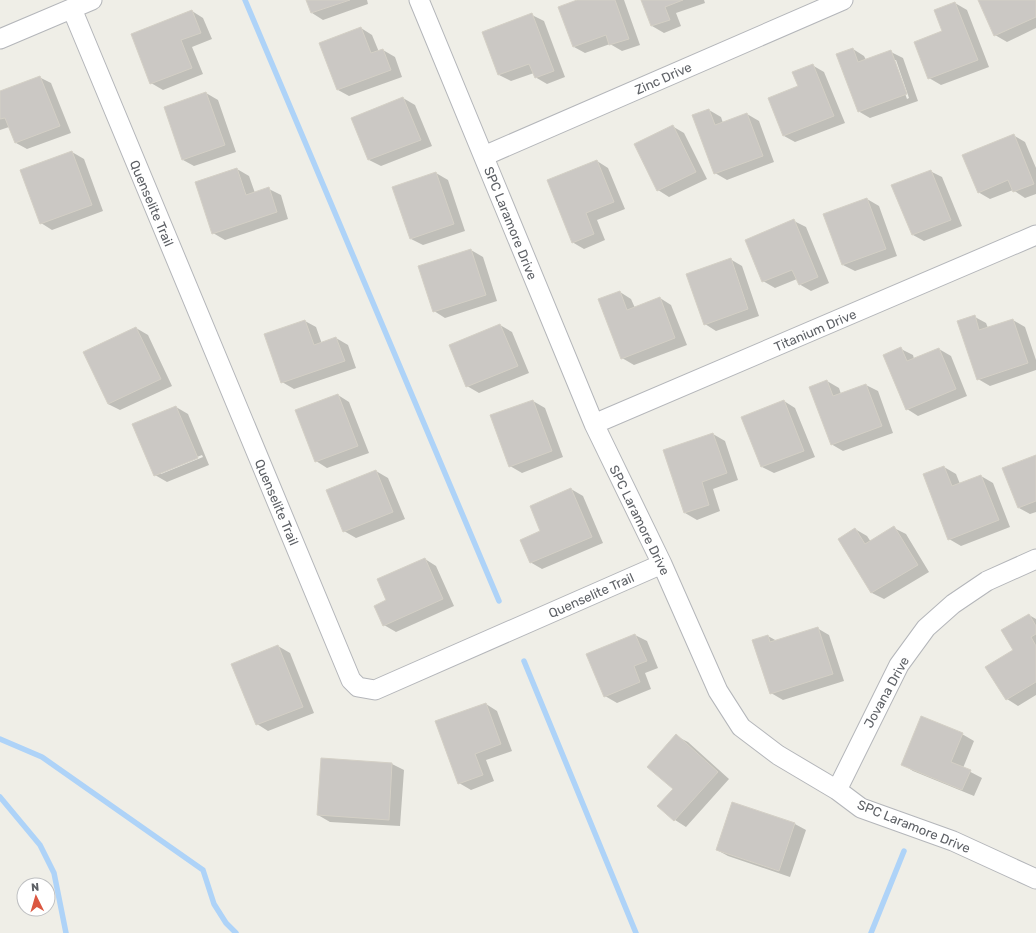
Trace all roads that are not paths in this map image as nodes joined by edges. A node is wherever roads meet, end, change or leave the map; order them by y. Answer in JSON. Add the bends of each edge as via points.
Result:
{"nodes":[{"id":1,"x":92,"y":0,"type":"edge"},
{"id":2,"x":419,"y":0,"type":"edge"},
{"id":3,"x":843,"y":0,"type":"edge"},
{"id":4,"x":72,"y":9,"type":"junction"},
{"id":5,"x":0,"y":39,"type":"edge"},
{"id":6,"x":484,"y":156,"type":"junction"},
{"id":7,"x":1036,"y":235,"type":"edge"},
{"id":8,"x":594,"y":424,"type":"junction"},
{"id":9,"x":1036,"y":560,"type":"edge"},
{"id":10,"x":662,"y":564,"type":"junction"},
{"id":11,"x":837,"y":790,"type":"junction"},
{"id":12,"x":1036,"y":878,"type":"edge"}],
"edges":[{"from":1,"to":4,"type":"street"},
{"from":2,"to":6,"type":"street","name":"SPC Laramore Drive"},
{"from":3,"to":6,"type":"street","name":"Zinc Drive"},
{"from":4,"to":5,"type":"street"},
{"from":4,"to":10,"type":"street","name":"Quenselite Trail","via":[[351,680],[358,687],[375,690]]},
{"from":6,"to":8,"type":"street","name":"SPC Laramore Drive"},
{"from":7,"to":8,"type":"street","name":"Titanium Drive"},
{"from":8,"to":10,"type":"street","name":"SPC Laramore Drive"},
{"from":9,"to":11,"type":"street","name":"Jovana Drive","via":[[987,581],[953,604],[926,628],[899,665]]},
{"from":10,"to":11,"type":"street","name":"SPC Laramore Drive","via":[[718,691],[741,727],[778,755]]},
{"from":11,"to":12,"type":"street","name":"SPC Laramore Drive","via":[[862,808],[953,841]]}]}
